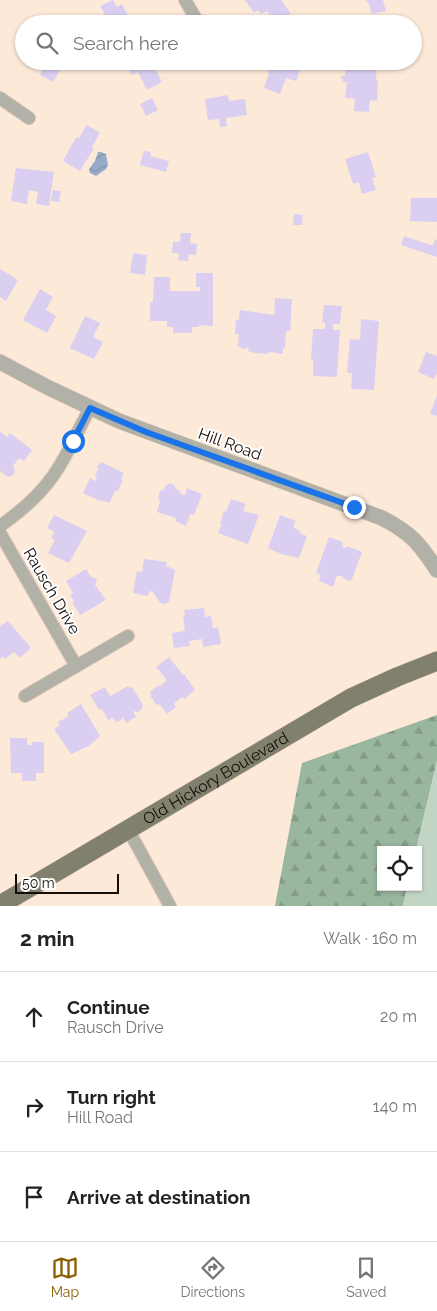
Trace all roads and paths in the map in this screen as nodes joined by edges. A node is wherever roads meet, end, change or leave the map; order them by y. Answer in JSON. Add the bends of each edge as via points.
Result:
{"nodes":[{"id":1,"x":185,"y":0,"type":"edge"},
{"id":2,"x":194,"y":15,"type":"edge"},
{"id":3,"x":0,"y":98,"type":"edge"},
{"id":4,"x":29,"y":118,"type":"dead end"},
{"id":5,"x":0,"y":362,"type":"edge"},
{"id":6,"x":90,"y":408,"type":"junction"},
{"id":7,"x":0,"y":526,"type":"edge"},
{"id":8,"x":0,"y":533,"type":"edge"},
{"id":9,"x":437,"y":570,"type":"edge"},
{"id":10,"x":128,"y":636,"type":"dead end"},
{"id":11,"x":437,"y":661,"type":"edge"},
{"id":12,"x":76,"y":666,"type":"junction"},
{"id":13,"x":25,"y":696,"type":"dead end"},
{"id":14,"x":128,"y":829,"type":"junction"},
{"id":15,"x":0,"y":905,"type":"edge"},
{"id":16,"x":170,"y":906,"type":"edge"}],
"edges":[{"from":1,"to":2,"type":"street"},
{"from":3,"to":4,"type":"street"},
{"from":5,"to":6,"type":"street","name":"Hill Road"},
{"from":6,"to":7,"type":"street","via":[[49,482]]},
{"from":6,"to":9,"type":"street","name":"Hill Road","via":[[385,520],[413,538]]},
{"from":8,"to":12,"type":"street","name":"Rausch Drive"},
{"from":10,"to":12,"type":"street"},
{"from":11,"to":14,"type":"main road","name":"Old Hickory Boulevard","via":[[351,698]]},
{"from":12,"to":13,"type":"street"},
{"from":14,"to":15,"type":"main road","name":"Old Hickory Boulevard"},
{"from":14,"to":16,"type":"street"}]}
